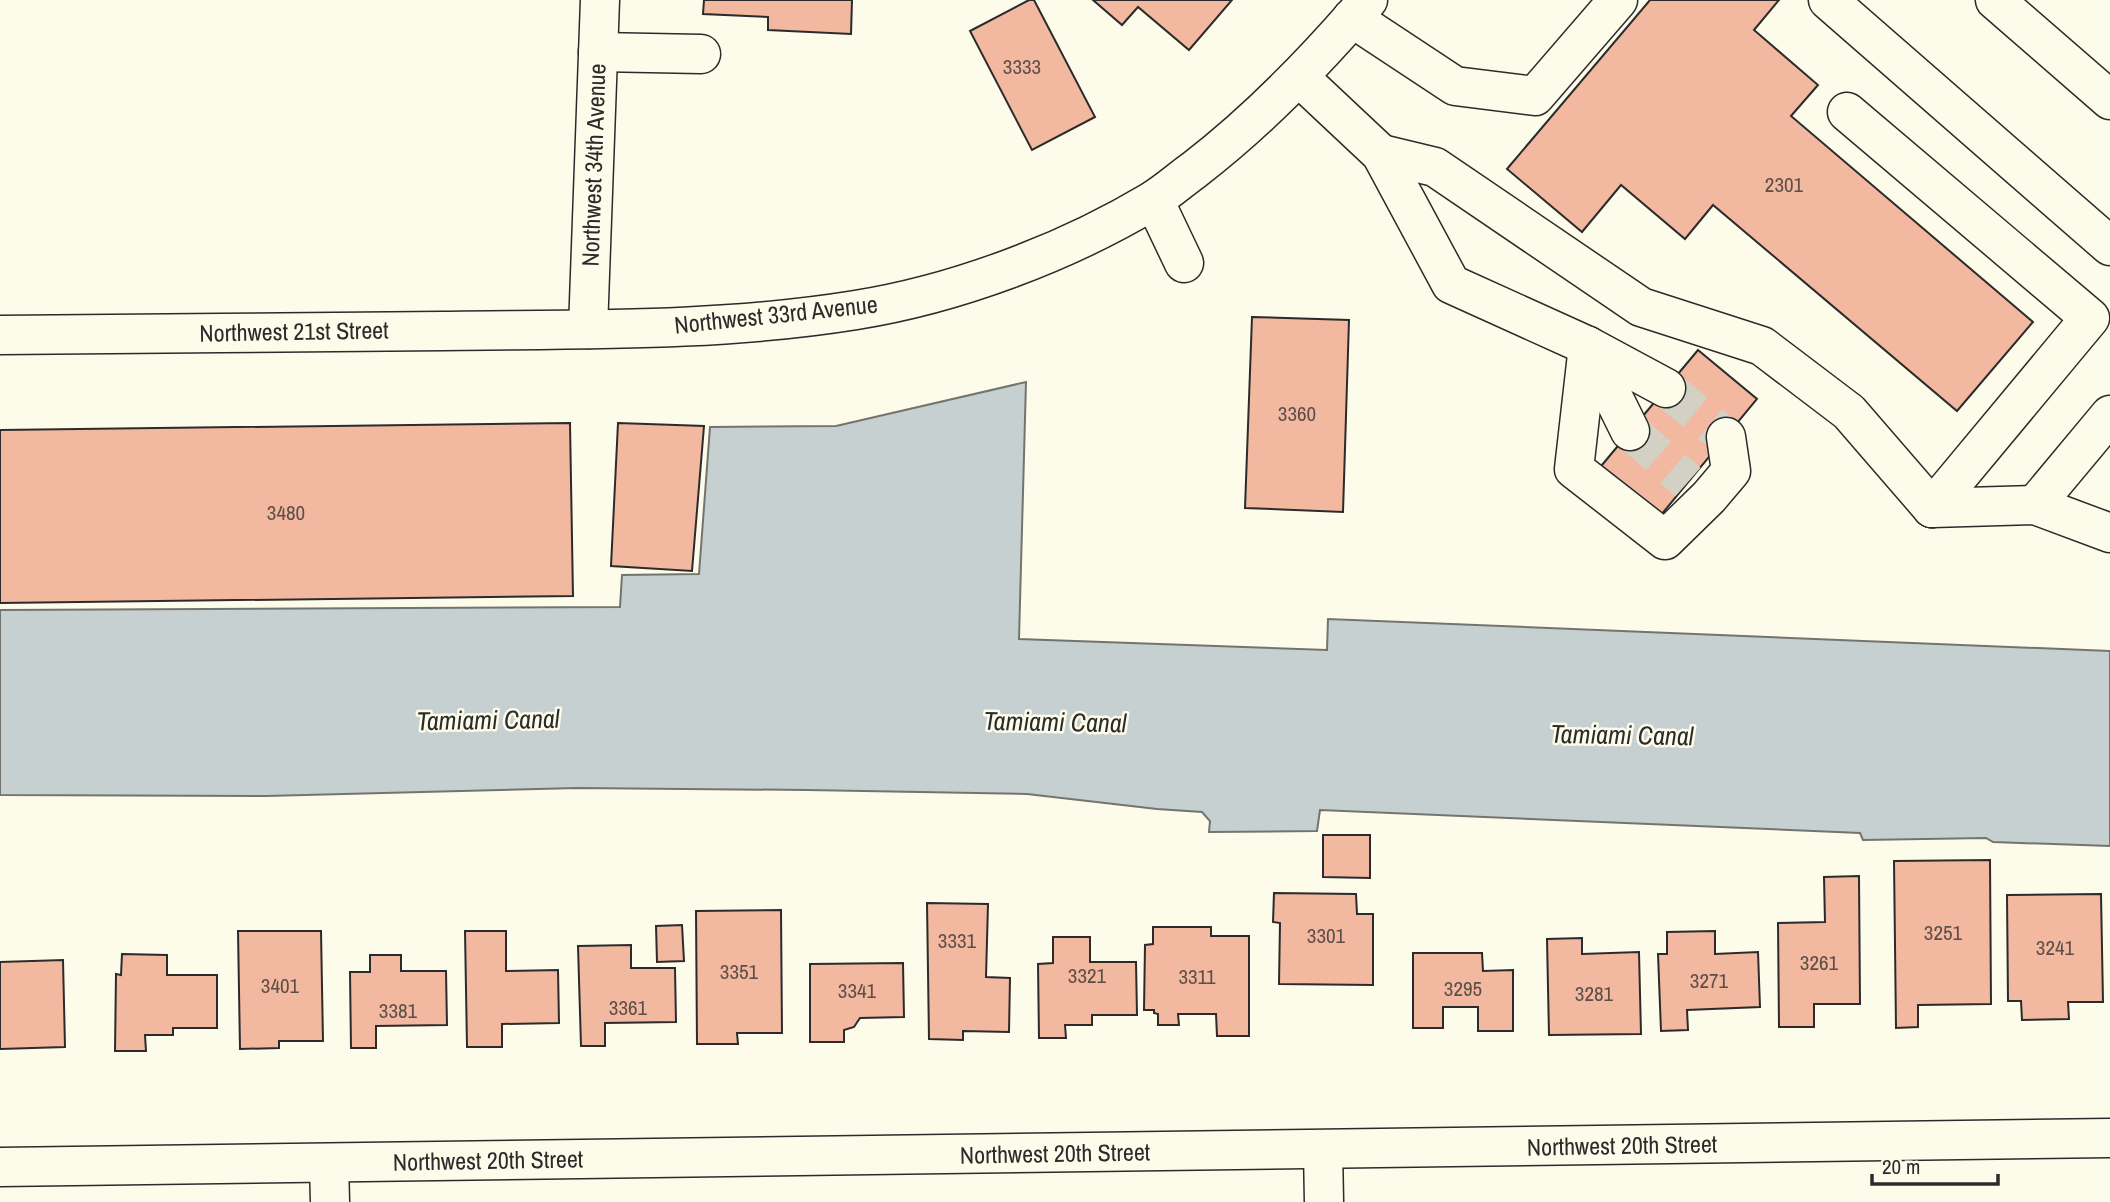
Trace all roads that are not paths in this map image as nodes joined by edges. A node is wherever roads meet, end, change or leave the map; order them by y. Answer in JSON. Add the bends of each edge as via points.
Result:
{"nodes":[{"id":1,"x":600,"y":0,"type":"edge"},
{"id":2,"x":1618,"y":0,"type":"edge"},
{"id":3,"x":1828,"y":0,"type":"edge"},
{"id":4,"x":1995,"y":0,"type":"edge"},
{"id":5,"x":1360,"y":9,"type":"edge"},
{"id":6,"x":598,"y":52,"type":"junction"},
{"id":7,"x":701,"y":54,"type":"dead end"},
{"id":8,"x":1299,"y":77,"type":"junction"},
{"id":9,"x":2110,"y":100,"type":"edge"},
{"id":10,"x":1847,"y":112,"type":"dead end"},
{"id":11,"x":1381,"y":154,"type":"junction"},
{"id":12,"x":1154,"y":200,"type":"junction"},
{"id":13,"x":2110,"y":246,"type":"edge"},
{"id":14,"x":1184,"y":263,"type":"dead end"},
{"id":15,"x":588,"y":329,"type":"junction"},
{"id":16,"x":0,"y":335,"type":"edge"},
{"id":17,"x":1588,"y":346,"type":"junction"},
{"id":18,"x":1666,"y":388,"type":"tunnel mouth"},
{"id":19,"x":2110,"y":415,"type":"edge"},
{"id":20,"x":1630,"y":432,"type":"tunnel mouth"},
{"id":21,"x":1726,"y":437,"type":"tunnel mouth"},
{"id":22,"x":2035,"y":505,"type":"junction"},
{"id":23,"x":1932,"y":508,"type":"junction"},
{"id":24,"x":2110,"y":533,"type":"edge"},
{"id":25,"x":2110,"y":1138,"type":"edge"},
{"id":26,"x":1324,"y":1150,"type":"junction"},
{"id":27,"x":329,"y":1163,"type":"junction"},
{"id":28,"x":0,"y":1167,"type":"edge"},
{"id":29,"x":330,"y":1202,"type":"edge"},
{"id":30,"x":1324,"y":1202,"type":"edge"}],
"edges":[{"from":1,"to":6,"type":"street","name":"Northwest 34th Avenue"},
{"from":2,"to":5,"type":"street","via":[[1535,96],[1455,86]]},
{"from":3,"to":13,"type":"street"},
{"from":4,"to":9,"type":"street"},
{"from":5,"to":8,"type":"street","name":"Northwest 33rd Avenue"},
{"from":6,"to":7,"type":"street"},
{"from":6,"to":15,"type":"street","name":"Northwest 34th Avenue"},
{"from":8,"to":11,"type":"street"},
{"from":8,"to":12,"type":"street","name":"Northwest 33rd Avenue","via":[[1232,140]]},
{"from":10,"to":23,"type":"street","via":[[2090,318]]},
{"from":11,"to":17,"type":"street","via":[[1451,284]]},
{"from":11,"to":23,"type":"street","via":[[1435,167],[1641,307],[1762,346],[1849,412]]},
{"from":12,"to":14,"type":"street"},
{"from":12,"to":15,"type":"street","name":"Northwest 33rd Avenue","via":[[1009,269],[922,296],[803,317]]},
{"from":15,"to":16,"type":"street","name":"Northwest 21st Street"},
{"from":17,"to":18,"type":"street"},
{"from":17,"to":20,"type":"street"},
{"from":17,"to":21,"type":"street","via":[[1574,469],[1665,540],[1698,490],[1731,471]]},
{"from":19,"to":22,"type":"street"},
{"from":22,"to":23,"type":"street"},
{"from":22,"to":24,"type":"street"},
{"from":25,"to":26,"type":"street","name":"Northwest 20th Street"},
{"from":26,"to":27,"type":"street","name":"Northwest 20th Street"},
{"from":26,"to":30,"type":"street"},
{"from":27,"to":28,"type":"street","name":"Northwest 20th Street"},
{"from":27,"to":29,"type":"street"}]}
